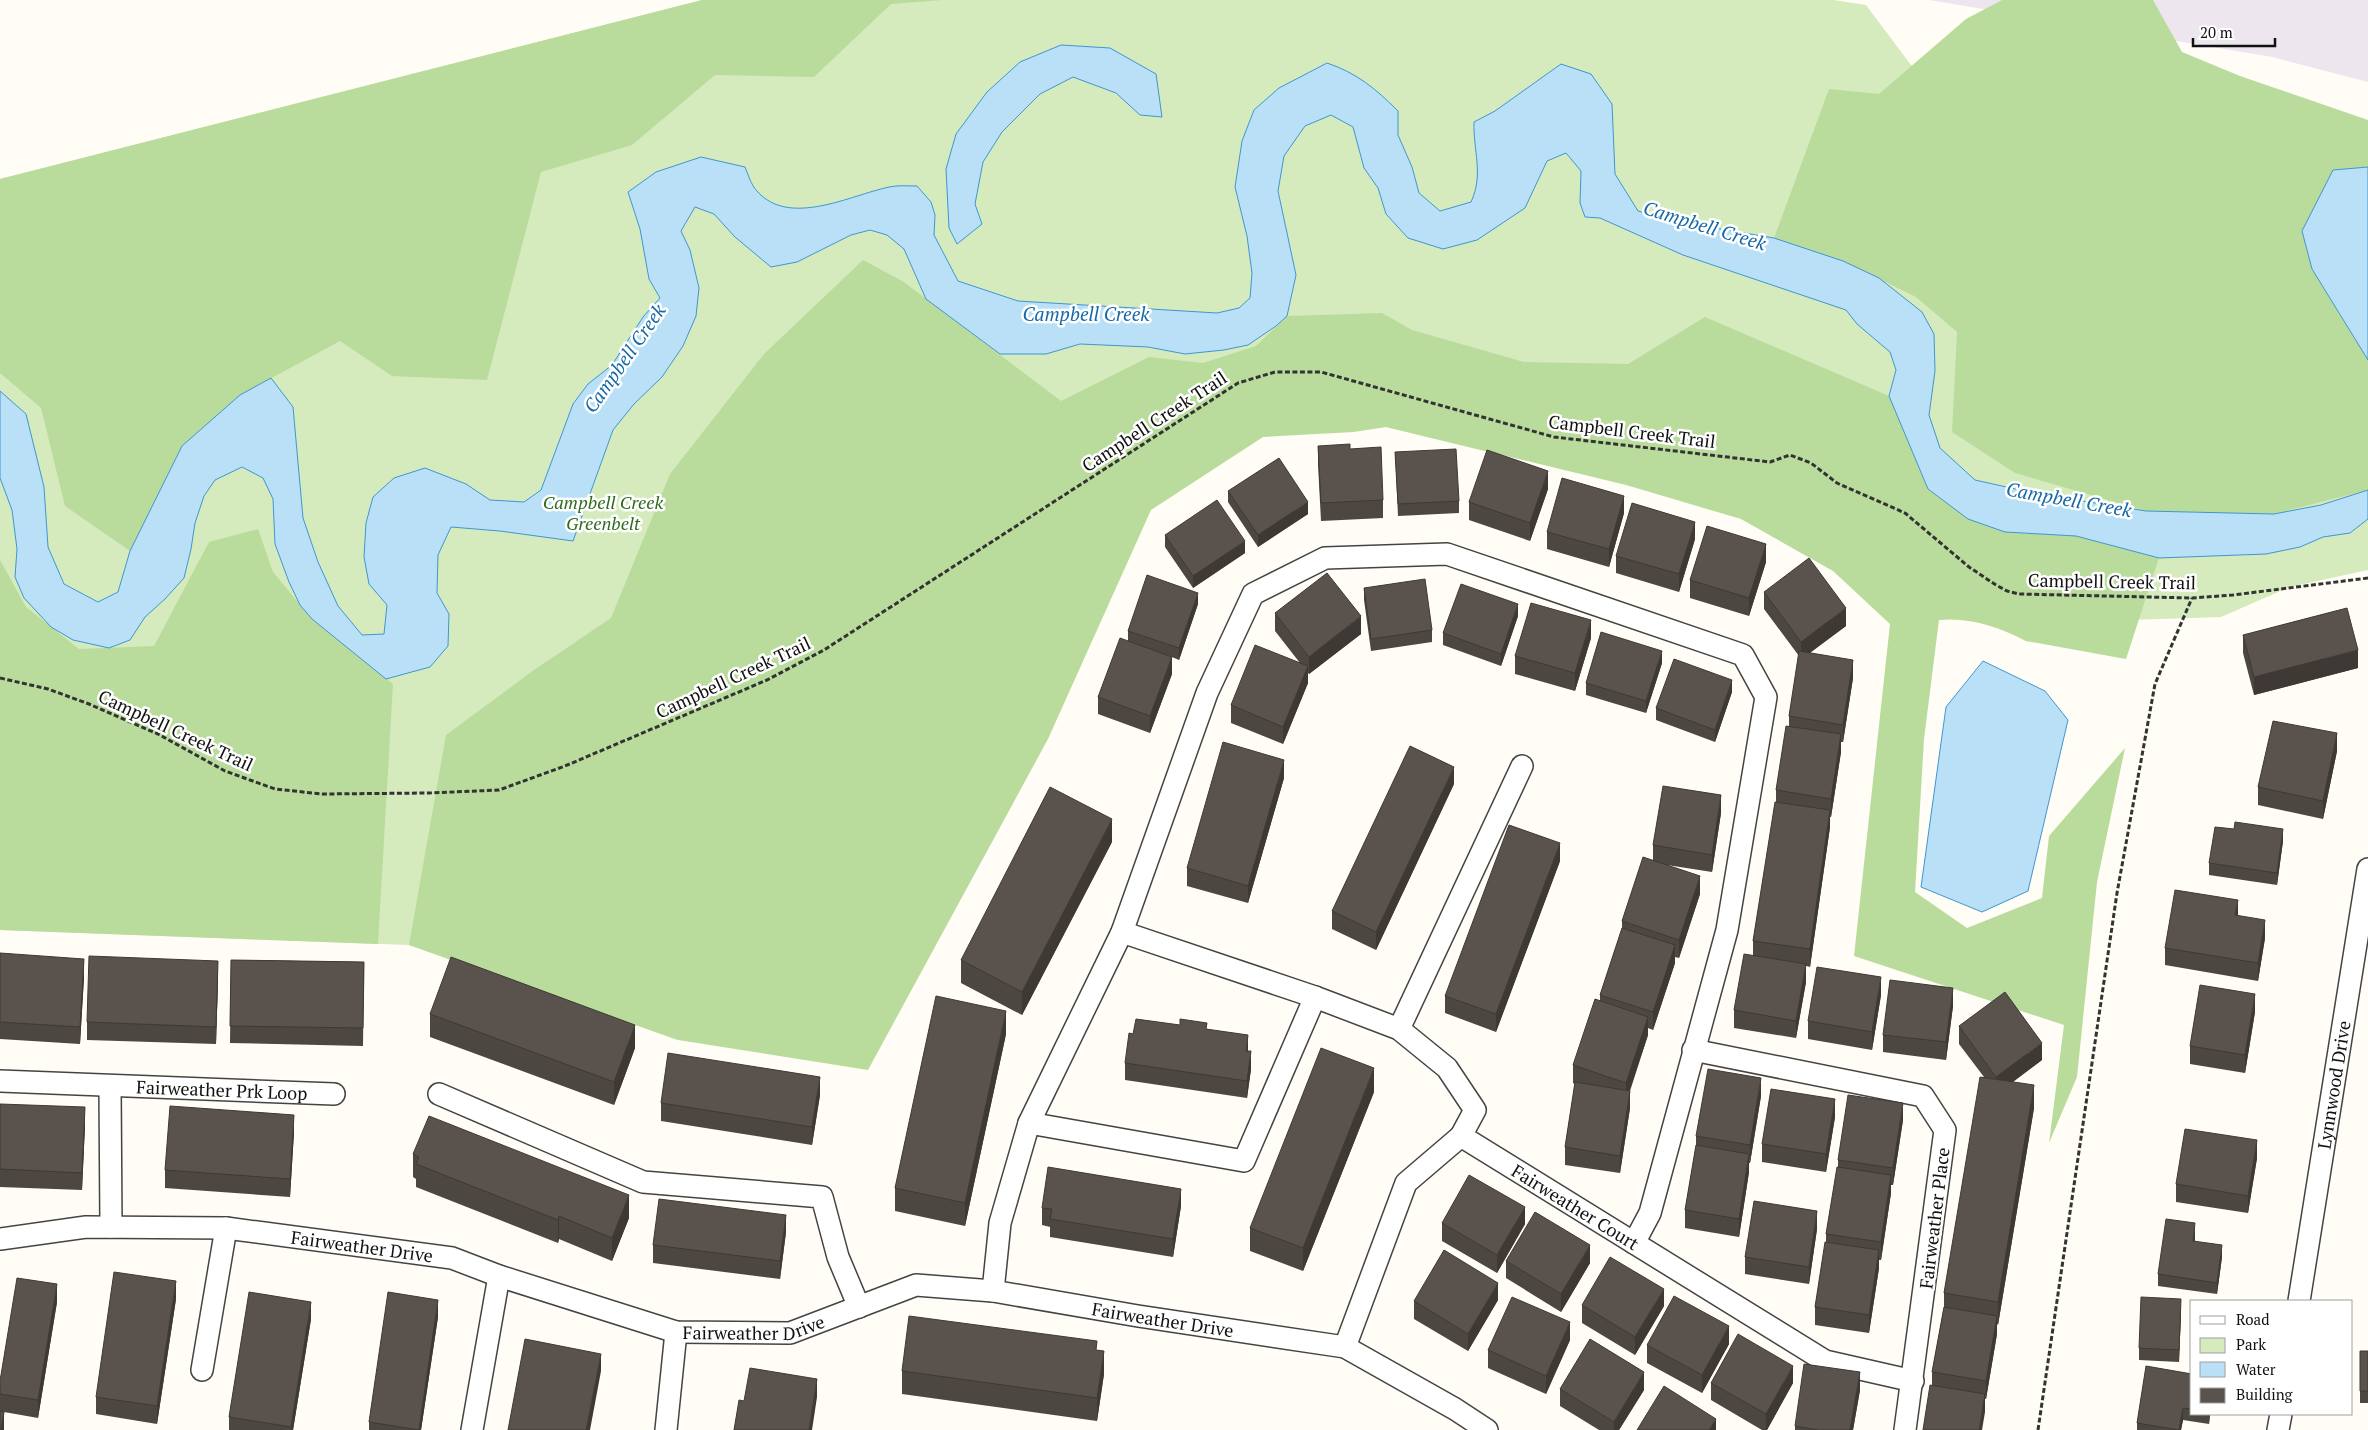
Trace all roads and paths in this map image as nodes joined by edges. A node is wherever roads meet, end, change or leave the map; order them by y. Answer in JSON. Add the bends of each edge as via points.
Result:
{"nodes":[{"id":1,"x":2368,"y":578,"type":"edge"},
{"id":2,"x":2192,"y":598,"type":"junction"},
{"id":3,"x":0,"y":678,"type":"edge"},
{"id":4,"x":1522,"y":766,"type":"dead end"},
{"id":5,"x":2368,"y":869,"type":"edge"},
{"id":6,"x":1122,"y":932,"type":"junction"},
{"id":7,"x":1315,"y":997,"type":"junction"},
{"id":8,"x":1399,"y":1029,"type":"junction"},
{"id":9,"x":1693,"y":1050,"type":"junction"},
{"id":10,"x":0,"y":1081,"type":"edge"},
{"id":11,"x":110,"y":1087,"type":"junction"},
{"id":12,"x":334,"y":1094,"type":"dead end"},
{"id":13,"x":439,"y":1094,"type":"dead end"},
{"id":14,"x":1029,"y":1124,"type":"junction"},
{"id":15,"x":1461,"y":1136,"type":"junction"},
{"id":16,"x":111,"y":1227,"type":"junction"},
{"id":17,"x":226,"y":1228,"type":"junction"},
{"id":18,"x":0,"y":1240,"type":"edge"},
{"id":19,"x":1634,"y":1243,"type":"junction"},
{"id":20,"x":498,"y":1276,"type":"junction"},
{"id":21,"x":993,"y":1291,"type":"junction"},
{"id":22,"x":2299,"y":1300,"type":"edge"},
{"id":23,"x":859,"y":1307,"type":"junction"},
{"id":24,"x":676,"y":1332,"type":"junction"},
{"id":25,"x":1345,"y":1347,"type":"junction"},
{"id":26,"x":202,"y":1370,"type":"dead end"},
{"id":27,"x":1913,"y":1381,"type":"junction"},
{"id":28,"x":2280,"y":1415,"type":"edge"},
{"id":29,"x":472,"y":1430,"type":"edge"},
{"id":30,"x":666,"y":1430,"type":"edge"},
{"id":31,"x":1487,"y":1430,"type":"edge"},
{"id":32,"x":1904,"y":1430,"type":"edge"},
{"id":33,"x":2038,"y":1430,"type":"edge"},
{"id":34,"x":2278,"y":1430,"type":"edge"}],
"edges":[{"from":1,"to":2,"type":"path","name":"Campbell Creek Trail"},
{"from":2,"to":3,"type":"path","name":"Campbell Creek Trail","via":[[2039,596],[2007,591],[1969,567],[1905,513],[1837,483],[1811,463],[1790,455],[1770,462],[1554,437],[1321,372],[1275,372],[1238,383],[824,650],[767,680],[565,766],[499,790],[322,794],[274,789],[225,771],[158,734],[88,704],[48,689]]},
{"from":2,"to":33,"type":"path","via":[[2155,684],[2117,893]]},
{"from":4,"to":8,"type":"street"},
{"from":5,"to":22,"type":"street","name":"Lynnwood Drive"},
{"from":6,"to":7,"type":"street"},
{"from":6,"to":9,"type":"street","via":[[1207,693],[1253,594],[1325,558],[1448,554],[1743,655],[1766,697],[1727,930]]},
{"from":6,"to":14,"type":"street"},
{"from":7,"to":8,"type":"street"},
{"from":7,"to":14,"type":"street","via":[[1244,1161]]},
{"from":8,"to":15,"type":"street","via":[[1447,1068],[1475,1110]]},
{"from":9,"to":19,"type":"street","via":[[1650,1212]]},
{"from":9,"to":27,"type":"street","name":"Fairweather Place","via":[[1923,1096],[1945,1130]]},
{"from":10,"to":11,"type":"street","name":"Fairweather Prk Loop"},
{"from":11,"to":12,"type":"street","name":"Fairweather Prk Loop"},
{"from":11,"to":16,"type":"street","name":"Fairweather Prk Loop"},
{"from":13,"to":23,"type":"street","via":[[643,1182],[822,1197],[838,1257]]},
{"from":14,"to":21,"type":"street","via":[[1000,1223]]},
{"from":15,"to":19,"type":"street","name":"Fairweather Court"},
{"from":15,"to":25,"type":"street","via":[[1406,1183]]},
{"from":16,"to":17,"type":"street","name":"Fairweather Drive"},
{"from":16,"to":18,"type":"street","name":"Fairweather Drive","via":[[86,1227]]},
{"from":17,"to":20,"type":"street","name":"Fairweather Drive","via":[[452,1258]]},
{"from":17,"to":26,"type":"street"},
{"from":19,"to":27,"type":"street","name":"Fairweather Court","via":[[1825,1361]]},
{"from":20,"to":24,"type":"street","name":"Fairweather Drive"},
{"from":20,"to":29,"type":"street"},
{"from":21,"to":23,"type":"street","name":"Fairweather Drive","via":[[916,1285]]},
{"from":21,"to":25,"type":"street","name":"Fairweather Drive"},
{"from":23,"to":24,"type":"street","name":"Fairweather Drive","via":[[790,1332]]},
{"from":24,"to":30,"type":"street"},
{"from":25,"to":31,"type":"street","name":"Fairweather Drive"},
{"from":27,"to":32,"type":"street","name":"Fairweather Place"},
{"from":28,"to":34,"type":"street"}]}
